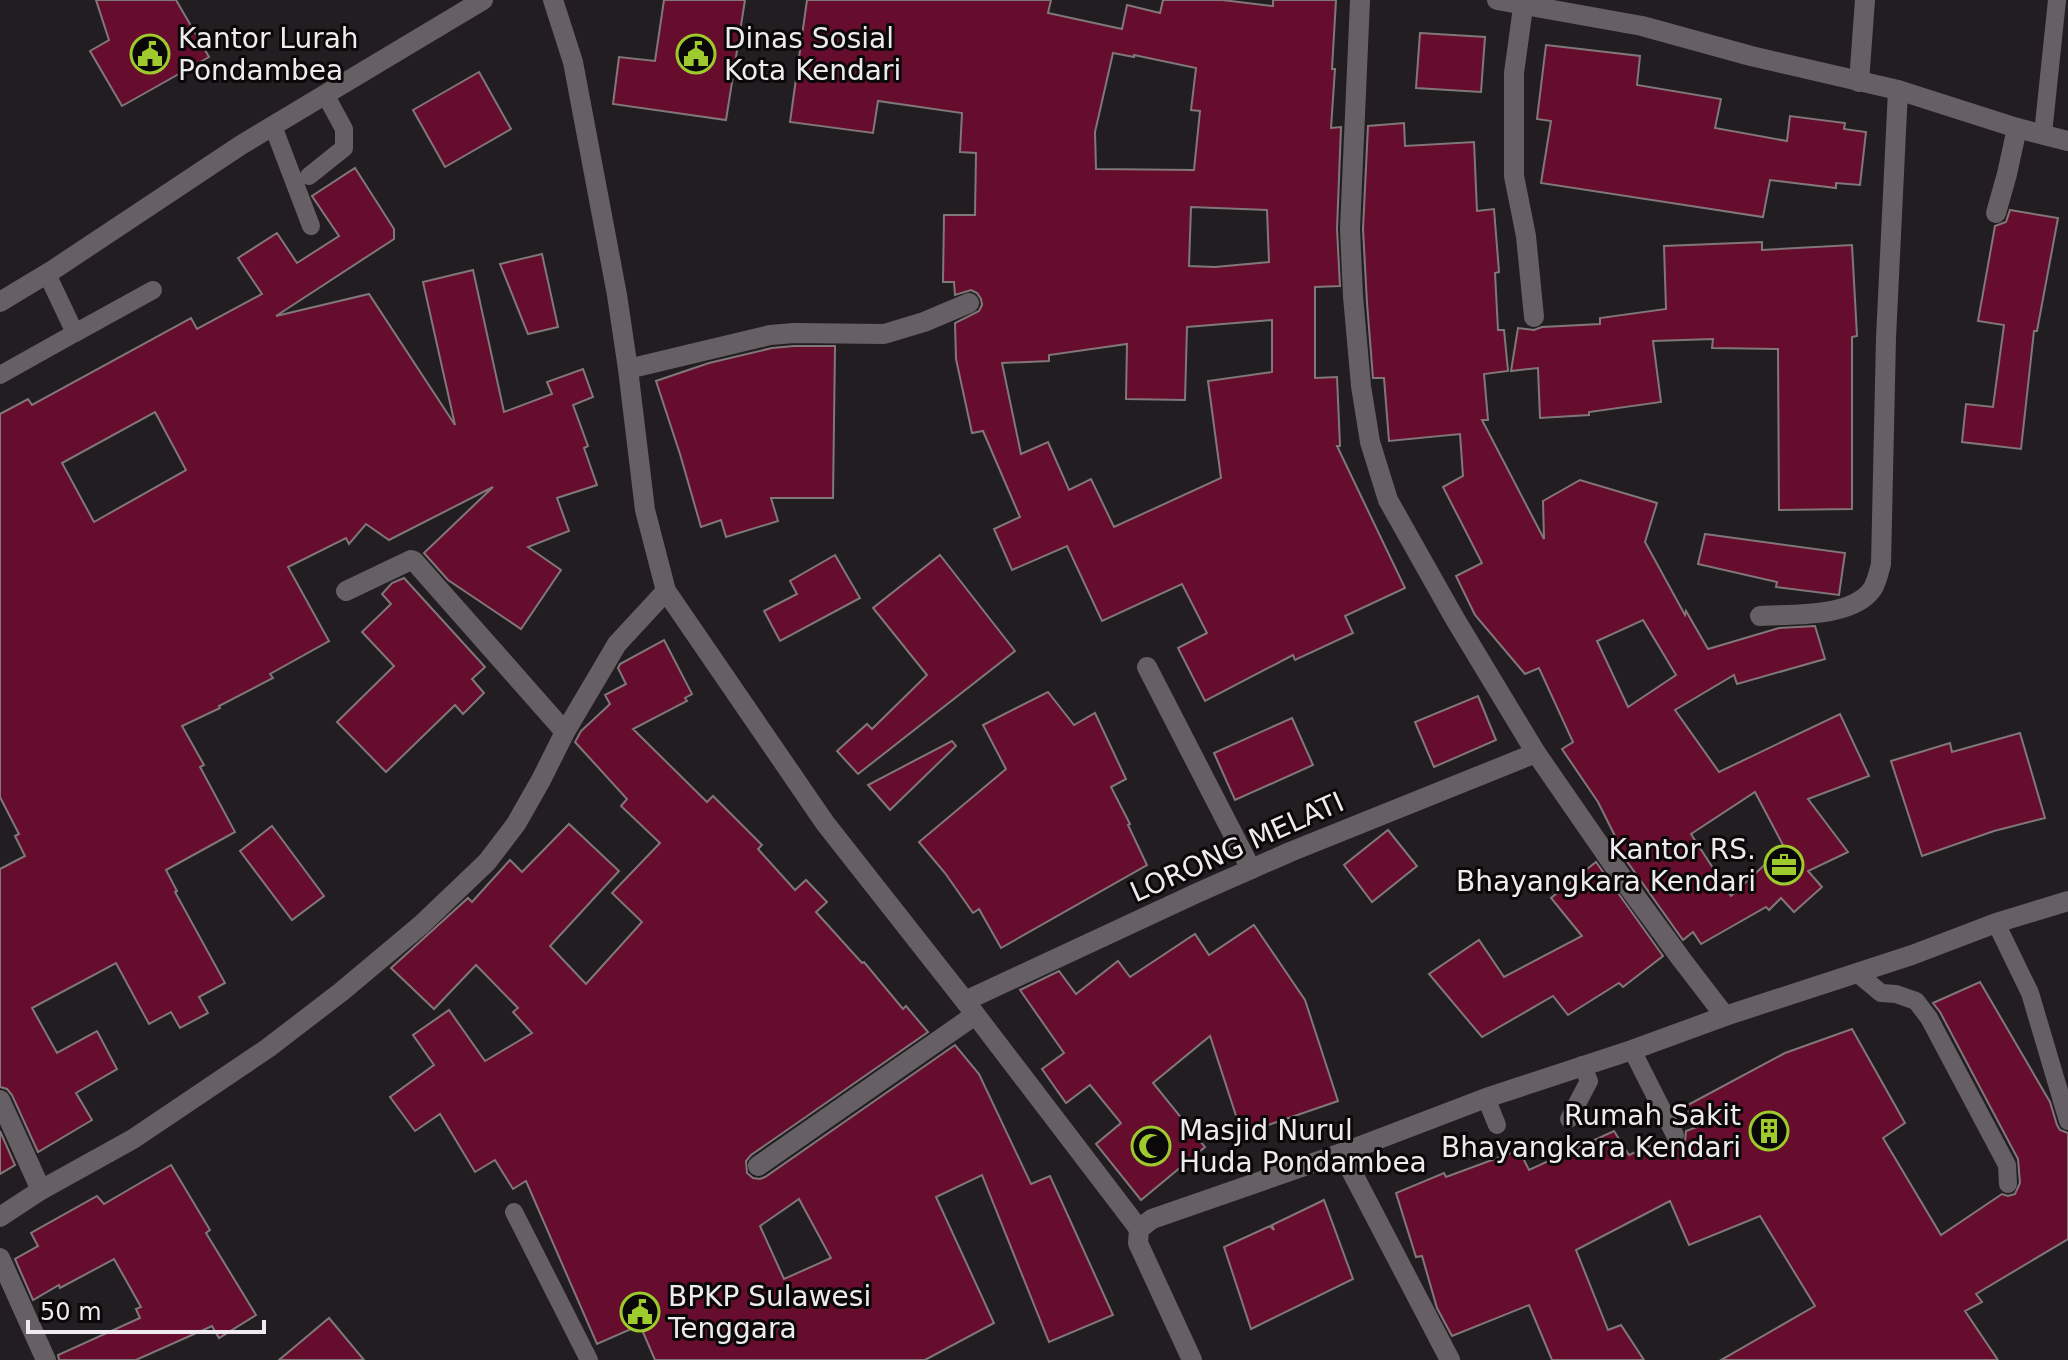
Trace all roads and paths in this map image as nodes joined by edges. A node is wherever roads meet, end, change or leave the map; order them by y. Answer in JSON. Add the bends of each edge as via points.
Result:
{"nodes":[{"id":1,"x":483,"y":0,"type":"edge"},
{"id":2,"x":553,"y":0,"type":"edge"},
{"id":3,"x":1360,"y":0,"type":"edge"},
{"id":4,"x":1497,"y":0,"type":"edge"},
{"id":5,"x":1865,"y":0,"type":"edge"},
{"id":6,"x":2057,"y":0,"type":"edge"},
{"id":7,"x":1524,"y":3,"type":"edge"},
{"id":8,"x":1859,"y":82,"type":"junction"},
{"id":9,"x":1898,"y":90,"type":"junction"},
{"id":10,"x":326,"y":96,"type":"junction"},
{"id":11,"x":273,"y":126,"type":"junction"},
{"id":12,"x":2017,"y":128,"type":"junction"},
{"id":13,"x":2043,"y":134,"type":"junction"},
{"id":14,"x":2068,"y":141,"type":"edge"},
{"id":15,"x":309,"y":176,"type":"dead end"},
{"id":16,"x":1996,"y":213,"type":"dead end"},
{"id":17,"x":311,"y":226,"type":"dead end"},
{"id":18,"x":47,"y":274,"type":"junction"},
{"id":19,"x":153,"y":290,"type":"dead end"},
{"id":20,"x":0,"y":302,"type":"edge"},
{"id":21,"x":969,"y":303,"type":"dead end"},
{"id":22,"x":1534,"y":317,"type":"dead end"},
{"id":23,"x":75,"y":333,"type":"junction"},
{"id":24,"x":628,"y":369,"type":"junction"},
{"id":25,"x":0,"y":375,"type":"edge"},
{"id":26,"x":346,"y":591,"type":"dead end"},
{"id":27,"x":666,"y":591,"type":"junction"},
{"id":28,"x":1760,"y":616,"type":"dead end"},
{"id":29,"x":1147,"y":667,"type":"dead end"},
{"id":30,"x":565,"y":732,"type":"junction"},
{"id":31,"x":1536,"y":753,"type":"junction"},
{"id":32,"x":1251,"y":869,"type":"junction"},
{"id":33,"x":2068,"y":901,"type":"edge"},
{"id":34,"x":1996,"y":923,"type":"junction"},
{"id":35,"x":1857,"y":973,"type":"junction"},
{"id":36,"x":970,"y":1008,"type":"junction"},
{"id":37,"x":1725,"y":1016,"type":"junction"},
{"id":38,"x":1632,"y":1050,"type":"junction"},
{"id":39,"x":1582,"y":1065,"type":"junction"},
{"id":40,"x":1486,"y":1098,"type":"junction"},
{"id":41,"x":0,"y":1100,"type":"edge"},
{"id":42,"x":1569,"y":1119,"type":"dead end"},
{"id":43,"x":2068,"y":1121,"type":"edge"},
{"id":44,"x":1497,"y":1125,"type":"dead end"},
{"id":45,"x":1675,"y":1135,"type":"dead end"},
{"id":46,"x":1342,"y":1153,"type":"junction"},
{"id":47,"x":758,"y":1166,"type":"dead end"},
{"id":48,"x":2008,"y":1184,"type":"dead end"},
{"id":49,"x":41,"y":1190,"type":"junction"},
{"id":50,"x":514,"y":1212,"type":"dead end"},
{"id":51,"x":0,"y":1217,"type":"edge"},
{"id":52,"x":1139,"y":1229,"type":"junction"},
{"id":53,"x":0,"y":1258,"type":"edge"},
{"id":54,"x":46,"y":1360,"type":"edge"},
{"id":55,"x":589,"y":1360,"type":"edge"},
{"id":56,"x":1192,"y":1360,"type":"edge"},
{"id":57,"x":1450,"y":1360,"type":"edge"}],
"edges":[{"from":1,"to":10,"type":"street"},
{"from":2,"to":24,"type":"street","via":[[573,62]]},
{"from":3,"to":31,"type":"street","via":[[1350,229],[1370,442],[1388,500]]},
{"from":4,"to":7,"type":"street"},
{"from":5,"to":8,"type":"street"},
{"from":6,"to":13,"type":"lane"},
{"from":7,"to":8,"type":"street","via":[[1642,26]]},
{"from":7,"to":22,"type":"street","via":[[1514,73],[1514,176]]},
{"from":8,"to":9,"type":"street"},
{"from":9,"to":12,"type":"street"},
{"from":9,"to":28,"type":"street","via":[[1881,564],[1875,585],[1853,604],[1831,612]]},
{"from":10,"to":11,"type":"street"},
{"from":10,"to":15,"type":"lane","via":[[344,129],[344,148]]},
{"from":11,"to":17,"type":"lane"},
{"from":11,"to":18,"type":"street"},
{"from":12,"to":13,"type":"street"},
{"from":12,"to":16,"type":"street"},
{"from":13,"to":14,"type":"street"},
{"from":18,"to":20,"type":"street"},
{"from":18,"to":23,"type":"lane"},
{"from":19,"to":23,"type":"lane"},
{"from":21,"to":24,"type":"street","via":[[884,334],[770,335]]},
{"from":23,"to":25,"type":"lane"},
{"from":24,"to":27,"type":"street","via":[[645,510]]},
{"from":26,"to":30,"type":"street","via":[[414,561]]},
{"from":27,"to":30,"type":"street","via":[[617,644]]},
{"from":27,"to":36,"type":"street","via":[[825,823]]},
{"from":29,"to":32,"type":"street"},
{"from":30,"to":49,"type":"street","via":[[516,824],[487,862],[421,925],[268,1048],[133,1139]]},
{"from":31,"to":32,"type":"street","name":"LORONG MELATI"},
{"from":31,"to":37,"type":"street"},
{"from":32,"to":36,"type":"street","name":"LORONG MELATI"},
{"from":33,"to":34,"type":"street"},
{"from":34,"to":35,"type":"street"},
{"from":34,"to":43,"type":"lane","via":[[2030,993]]},
{"from":35,"to":37,"type":"street"},
{"from":35,"to":48,"type":"lane","via":[[1881,993],[1916,1001],[1929,1018],[2007,1165]]},
{"from":36,"to":47,"type":"street","name":"LORONG MELATI"},
{"from":36,"to":52,"type":"street"},
{"from":37,"to":38,"type":"street"},
{"from":38,"to":39,"type":"street"},
{"from":38,"to":45,"type":"lane"},
{"from":39,"to":40,"type":"street"},
{"from":39,"to":42,"type":"lane","via":[[1589,1081]]},
{"from":40,"to":44,"type":"lane"},
{"from":40,"to":46,"type":"street"},
{"from":41,"to":49,"type":"street"},
{"from":46,"to":52,"type":"street","via":[[1152,1219]]},
{"from":46,"to":57,"type":"street"},
{"from":49,"to":51,"type":"street"},
{"from":50,"to":55,"type":"lane"},
{"from":52,"to":56,"type":"street","via":[[1140,1250]]},
{"from":53,"to":54,"type":"street"}]}
